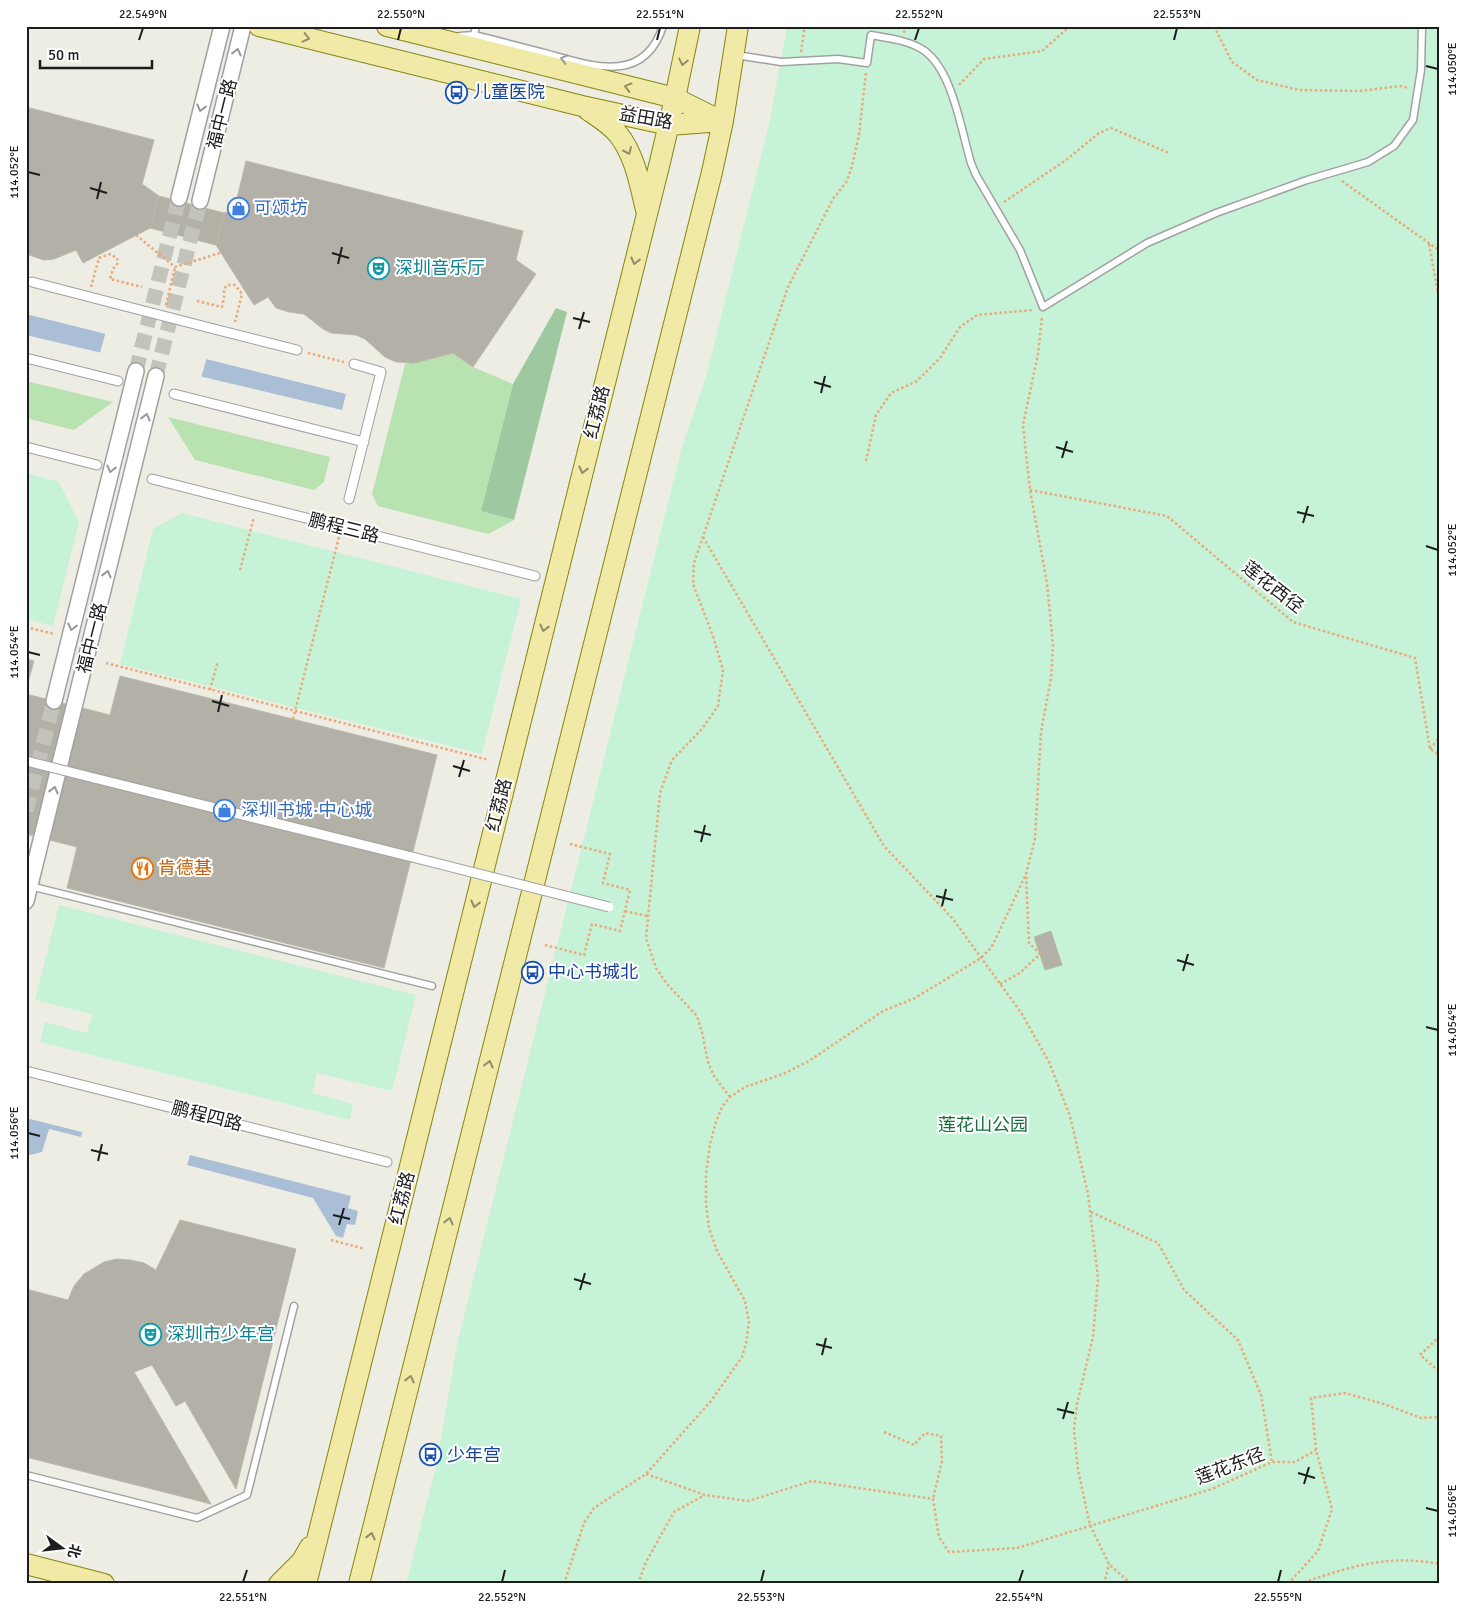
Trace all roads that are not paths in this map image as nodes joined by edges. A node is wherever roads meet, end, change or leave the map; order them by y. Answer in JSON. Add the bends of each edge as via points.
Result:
{"nodes":[{"id":1,"x":222,"y":26,"type":"edge"},
{"id":2,"x":243,"y":26,"type":"edge"},
{"id":3,"x":259,"y":26,"type":"edge"},
{"id":4,"x":386,"y":26,"type":"edge"},
{"id":5,"x":476,"y":26,"type":"edge"},
{"id":6,"x":662,"y":26,"type":"edge"},
{"id":7,"x":690,"y":26,"type":"edge"},
{"id":8,"x":738,"y":26,"type":"edge"},
{"id":9,"x":1422,"y":26,"type":"edge"},
{"id":10,"x":474,"y":35,"type":"junction"},
{"id":11,"x":437,"y":39,"type":"junction"},
{"id":12,"x":733,"y":54,"type":"junction"},
{"id":13,"x":675,"y":98,"type":"junction"},
{"id":14,"x":582,"y":106,"type":"junction"},
{"id":15,"x":723,"y":122,"type":"junction"},
{"id":16,"x":669,"y":125,"type":"junction"},
{"id":17,"x":179,"y":198,"type":"tunnel mouth"},
{"id":18,"x":200,"y":201,"type":"tunnel mouth"},
{"id":19,"x":646,"y":214,"type":"junction"},
{"id":20,"x":32,"y":282,"type":"dead end"},
{"id":21,"x":297,"y":350,"type":"road end"},
{"id":22,"x":26,"y":358,"type":"edge"},
{"id":23,"x":354,"y":364,"type":"road end"},
{"id":24,"x":136,"y":371,"type":"tunnel mouth"},
{"id":25,"x":156,"y":376,"type":"tunnel mouth"},
{"id":26,"x":118,"y":381,"type":"dead end"},
{"id":27,"x":174,"y":394,"type":"dead end"},
{"id":28,"x":364,"y":442,"type":"junction"},
{"id":29,"x":26,"y":447,"type":"edge"},
{"id":30,"x":97,"y":465,"type":"dead end"},
{"id":31,"x":152,"y":479,"type":"dead end"},
{"id":32,"x":349,"y":499,"type":"dead end"},
{"id":33,"x":536,"y":576,"type":"dead end"},
{"id":34,"x":54,"y":701,"type":"tunnel mouth"},
{"id":35,"x":26,"y":761,"type":"edge"},
{"id":36,"x":28,"y":893,"type":"edge"},
{"id":37,"x":609,"y":907,"type":"road end"},
{"id":38,"x":432,"y":986,"type":"dead end"},
{"id":39,"x":26,"y":1071,"type":"edge"},
{"id":40,"x":387,"y":1162,"type":"dead end"},
{"id":41,"x":294,"y":1306,"type":"dead end"},
{"id":42,"x":26,"y":1475,"type":"edge"},
{"id":43,"x":319,"y":1532,"type":"junction"},
{"id":44,"x":26,"y":1564,"type":"edge"},
{"id":45,"x":104,"y":1584,"type":"edge"},
{"id":46,"x":280,"y":1584,"type":"edge"},
{"id":47,"x":306,"y":1584,"type":"edge"},
{"id":48,"x":359,"y":1584,"type":"edge"}],
"edges":[{"from":1,"to":17,"type":"street","name":"福中一路","one_way":true},
{"from":18,"to":2,"type":"street","name":"福中一路","one_way":true},
{"from":3,"to":14,"type":"main road","name":"益田路","one_way":true},
{"from":4,"to":11,"type":"main road","name":"益田路"},
{"from":5,"to":10,"type":"lane"},
{"from":6,"to":10,"type":"lane","one_way":true,"via":[[656,41],[644,55],[628,65],[610,68]]},
{"from":7,"to":13,"type":"main road","name":"红荔路","one_way":true},
{"from":8,"to":12,"type":"main road"},
{"from":9,"to":12,"type":"lane","via":[[1421,70],[1413,120],[1394,146],[1368,162],[1216,213],[1147,243],[1044,307],[1020,250],[971,163],[951,93],[932,56],[904,42],[872,35],[867,63],[838,59],[781,62]]},
{"from":10,"to":11,"type":"lane"},
{"from":13,"to":11,"type":"main road","name":"益田路","one_way":true},
{"from":12,"to":15,"type":"main road"},
{"from":13,"to":15,"type":"main road","name":"益田路"},
{"from":13,"to":16,"type":"main road","name":"红荔路"},
{"from":14,"to":16,"type":"main road","name":"益田路"},
{"from":14,"to":19,"type":"main road","one_way":true,"via":[[613,129],[628,147]]},
{"from":15,"to":16,"type":"main road","name":"益田路"},
{"from":48,"to":15,"type":"main road","one_way":true},
{"from":16,"to":19,"type":"main road","name":"红荔路"},
{"from":19,"to":43,"type":"main road","name":"红荔路","one_way":true},
{"from":20,"to":21,"type":"street","bridge":true},
{"from":22,"to":26,"type":"street"},
{"from":23,"to":28,"type":"street","via":[[382,372]]},
{"from":24,"to":34,"type":"street","name":"福中一路","one_way":true},
{"from":36,"to":25,"type":"street","name":"福中一路","one_way":true},
{"from":27,"to":28,"type":"street"},
{"from":28,"to":32,"type":"street"},
{"from":29,"to":30,"type":"street"},
{"from":31,"to":33,"type":"street","name":"鹏程三路"},
{"from":35,"to":37,"type":"street","bridge":true},
{"from":36,"to":38,"type":"lane"},
{"from":39,"to":40,"type":"street","name":"鹏程四路"},
{"from":41,"to":42,"type":"lane","via":[[247,1495],[197,1518]]},
{"from":43,"to":46,"type":"main road","via":[[302,1561]]},
{"from":43,"to":47,"type":"main road","name":"红荔路"},
{"from":44,"to":45,"type":"main road"}]}
